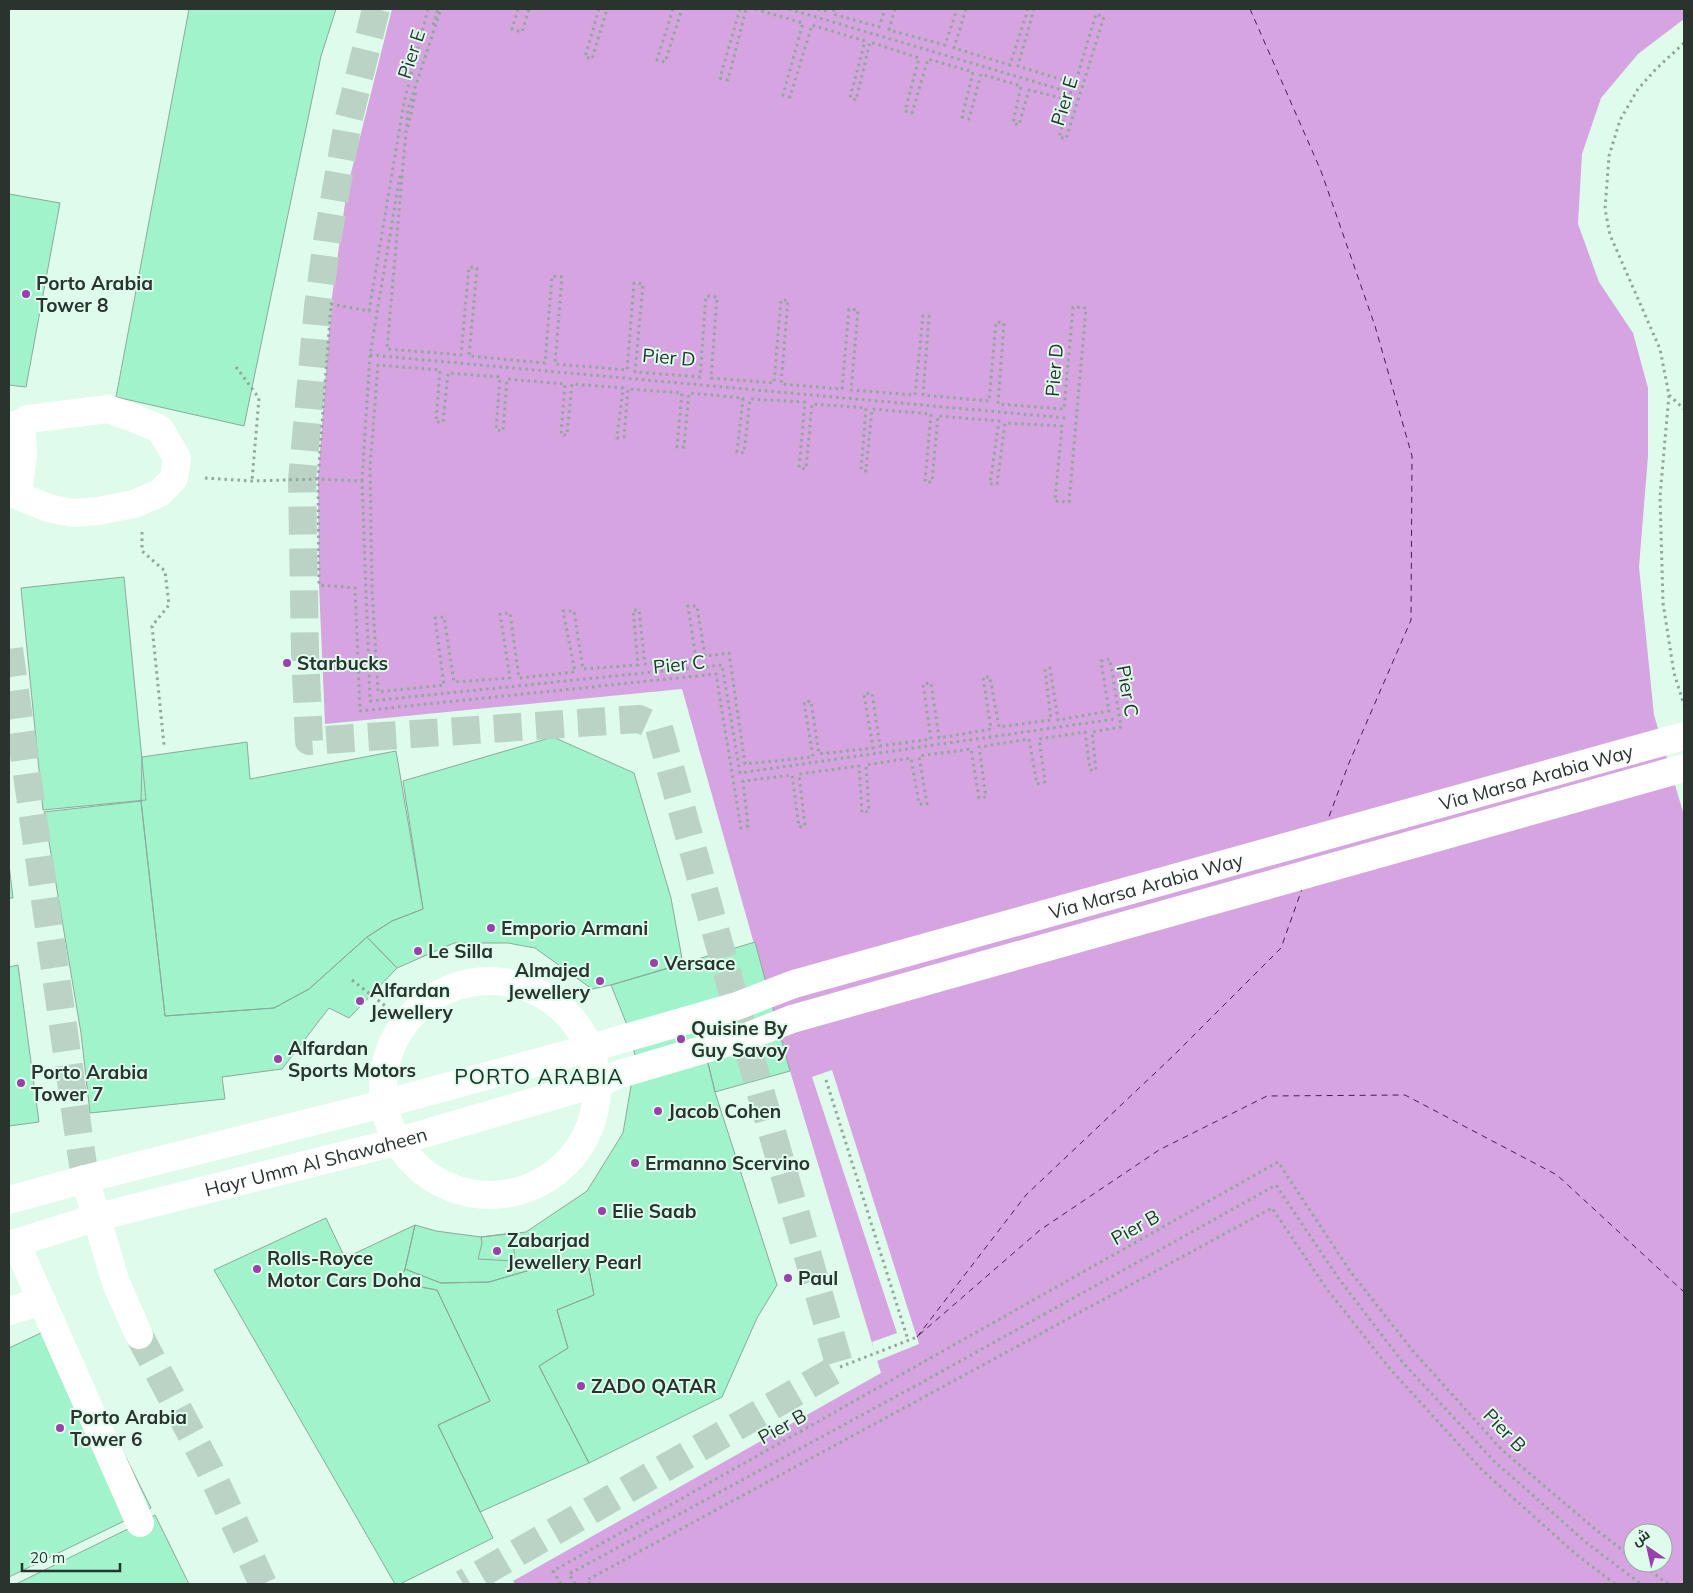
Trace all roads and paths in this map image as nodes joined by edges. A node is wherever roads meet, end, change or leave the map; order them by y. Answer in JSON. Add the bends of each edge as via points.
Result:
{"nodes":[{"id":1,"x":428,"y":9,"type":"edge"},
{"id":2,"x":439,"y":9,"type":"edge"},
{"id":3,"x":518,"y":9,"type":"edge"},
{"id":4,"x":529,"y":9,"type":"edge"},
{"id":5,"x":599,"y":9,"type":"edge"},
{"id":6,"x":607,"y":9,"type":"edge"},
{"id":7,"x":673,"y":9,"type":"edge"},
{"id":8,"x":682,"y":9,"type":"edge"},
{"id":9,"x":740,"y":9,"type":"edge"},
{"id":10,"x":746,"y":9,"type":"edge"},
{"id":11,"x":755,"y":9,"type":"edge"},
{"id":12,"x":789,"y":9,"type":"edge"},
{"id":13,"x":818,"y":9,"type":"edge"},
{"id":14,"x":826,"y":9,"type":"edge"},
{"id":15,"x":834,"y":9,"type":"edge"},
{"id":16,"x":885,"y":9,"type":"edge"},
{"id":17,"x":895,"y":9,"type":"edge"},
{"id":18,"x":957,"y":9,"type":"edge"},
{"id":19,"x":966,"y":9,"type":"edge"},
{"id":20,"x":1028,"y":9,"type":"edge"},
{"id":21,"x":1034,"y":9,"type":"edge"},
{"id":22,"x":1684,"y":42,"type":"edge"},
{"id":23,"x":1076,"y":94,"type":"dead end"},
{"id":24,"x":408,"y":109,"type":"joint"},
{"id":25,"x":370,"y":355,"type":"junction"},
{"id":26,"x":236,"y":367,"type":"dead end"},
{"id":27,"x":1669,"y":395,"type":"junction"},
{"id":28,"x":1684,"y":410,"type":"edge"},
{"id":29,"x":1066,"y":418,"type":"dead end"},
{"id":30,"x":15,"y":425,"type":"edge"},
{"id":31,"x":370,"y":467,"type":"joint"},
{"id":32,"x":174,"y":478,"type":"junction"},
{"id":33,"x":318,"y":479,"type":"junction"},
{"id":34,"x":252,"y":481,"type":"junction"},
{"id":35,"x":362,"y":481,"type":"junction"},
{"id":36,"x":13,"y":493,"type":"edge"},
{"id":37,"x":142,"y":501,"type":"junction"},
{"id":38,"x":1684,"y":705,"type":"edge"},
{"id":39,"x":1115,"y":719,"type":"dead end"},
{"id":40,"x":1682,"y":738,"type":"edge"},
{"id":41,"x":164,"y":745,"type":"dead end"},
{"id":42,"x":1684,"y":768,"type":"edge"},
{"id":43,"x":352,"y":980,"type":"dead end"},
{"id":44,"x":406,"y":1022,"type":"junction"},
{"id":45,"x":601,"y":1044,"type":"junction"},
{"id":46,"x":609,"y":1079,"type":"junction"},
{"id":47,"x":826,"y":1080,"type":"dead end"},
{"id":48,"x":383,"y":1104,"type":"junction"},
{"id":49,"x":396,"y":1142,"type":"junction"},
{"id":50,"x":86,"y":1179,"type":"junction"},
{"id":51,"x":9,"y":1200,"type":"edge"},
{"id":52,"x":98,"y":1217,"type":"junction"},
{"id":53,"x":13,"y":1244,"type":"edge"},
{"id":54,"x":42,"y":1301,"type":"junction"},
{"id":55,"x":9,"y":1311,"type":"edge"},
{"id":56,"x":139,"y":1335,"type":"tunnel mouth"},
{"id":57,"x":916,"y":1337,"type":"dead end"},
{"id":58,"x":908,"y":1340,"type":"junction"},
{"id":59,"x":840,"y":1367,"type":"dead end"},
{"id":60,"x":140,"y":1523,"type":"dead end"},
{"id":61,"x":1623,"y":1551,"type":"edge"},
{"id":62,"x":1653,"y":1573,"type":"edge"},
{"id":63,"x":561,"y":1584,"type":"edge"},
{"id":64,"x":575,"y":1584,"type":"edge"},
{"id":65,"x":590,"y":1584,"type":"edge"},
{"id":66,"x":1615,"y":1584,"type":"edge"},
{"id":67,"x":1641,"y":1584,"type":"edge"},
{"id":68,"x":1668,"y":1584,"type":"edge"}],
"edges":[{"from":1,"to":33,"type":"path","name":"Pier E","via":[[404,102],[369,311],[332,304]]},
{"from":2,"to":24,"type":"path","name":"Pier E"},
{"from":2,"to":25,"type":"path","via":[[411,108]]},
{"from":3,"to":4,"type":"path","via":[[512,29],[522,32]]},
{"from":5,"to":6,"type":"path","via":[[585,56],[592,59]]},
{"from":7,"to":8,"type":"path","via":[[657,60],[665,62]]},
{"from":9,"to":10,"type":"path","via":[[720,78],[728,80]]},
{"from":11,"to":21,"type":"path","name":"Pier E","via":[[803,24],[783,95],[790,97],[812,25],[865,41],[850,98],[856,100],[870,42],[919,58],[905,112],[912,113],[928,59],[973,72],[962,117],[969,119],[981,74],[1022,86],[1013,123],[1019,125],[1029,90],[1070,100],[1059,137],[1066,139],[1104,17],[1096,14],[1075,84],[1018,66]]},
{"from":12,"to":23,"type":"path"},
{"from":13,"to":14,"type":"path"},
{"from":15,"to":16,"type":"path","via":[[833,14],[879,28]]},
{"from":17,"to":18,"type":"path","via":[[889,30],[945,46]]},
{"from":19,"to":20,"type":"path","via":[[954,48],[1010,65]]},
{"from":22,"to":27,"type":"path","via":[[1638,89],[1620,120],[1609,156],[1605,209],[1610,235],[1660,349]]},
{"from":24,"to":31,"type":"path","name":"Pier D","via":[[387,349],[462,355],[469,267],[477,268],[469,356],[545,362],[552,276],[562,276],[555,364],[627,370],[634,283],[643,284],[635,372],[700,377],[706,296],[718,297],[710,378],[774,383],[781,300],[788,300],[781,384],[842,389],[849,309],[858,310],[851,390],[915,395],[922,316],[929,316],[923,395],[989,401],[996,322],[1004,323],[998,404],[1064,409],[1073,307],[1086,308],[1069,502],[1055,501],[1062,426],[1005,422],[997,484],[990,484],[999,422],[938,416],[932,482],[925,482],[931,414],[872,409],[866,471],[861,470],[866,408],[812,404],[806,469],[799,468],[805,402],[750,398],[744,453],[737,452],[743,398],[689,393],[684,447],[677,447],[682,393],[628,389],[624,437],[616,438],[623,388],[572,384],[567,435],[561,435],[565,384],[507,379],[502,431],[496,430],[500,377],[448,373],[443,422],[436,422],[440,370],[378,366]]},
{"from":25,"to":29,"type":"path"},
{"from":25,"to":35,"type":"path"},
{"from":26,"to":34,"type":"path","via":[[259,398]]},
{"from":27,"to":28,"type":"path"},
{"from":27,"to":38,"type":"path","via":[[1660,496],[1663,603],[1674,673]]},
{"from":30,"to":32,"type":"street","via":[[28,419],[108,409],[160,429],[177,458]]},
{"from":30,"to":36,"type":"street","via":[[23,454]]},
{"from":31,"to":33,"type":"path","name":"Pier C","via":[[378,692],[444,685],[436,618],[444,617],[454,682],[510,678],[500,614],[510,613],[519,678],[575,672],[564,611],[574,611],[583,670],[638,665],[632,610],[639,610],[645,664],[696,659],[688,606],[697,606],[705,656],[729,653],[746,764],[813,757],[804,702],[811,701],[819,754],[873,748],[864,694],[872,693],[880,746],[931,740],[923,684],[931,682],[939,738],[991,728],[983,677],[990,677],[999,727],[1051,720],[1044,669],[1050,668],[1058,720],[1109,712],[1101,660],[1110,659],[1121,728],[1092,732],[1096,770],[1090,770],[1084,732],[1039,739],[1046,782],[1037,784],[1029,739],[979,747],[986,797],[979,798],[971,749],[920,756],[927,804],[919,804],[911,758],[866,765],[869,812],[862,813],[859,766],[798,774],[805,826],[799,827],[792,775],[742,781],[748,826],[741,828],[716,674],[360,710],[355,588],[318,585]]},
{"from":32,"to":34,"type":"path"},
{"from":32,"to":37,"type":"street","via":[[160,493]]},
{"from":33,"to":34,"type":"path"},
{"from":33,"to":35,"type":"path"},
{"from":35,"to":39,"type":"path","via":[[370,701],[722,665],[740,773]]},
{"from":36,"to":37,"type":"street","via":[[48,508],[73,513]]},
{"from":37,"to":41,"type":"path","via":[[142,551],[165,571],[169,605],[152,626]]},
{"from":40,"to":45,"type":"street","name":"Via Marsa Arabia Way","via":[[794,984],[737,1006]]},
{"from":42,"to":46,"type":"street","name":"Via Marsa Arabia Way","via":[[802,1017]]},
{"from":43,"to":44,"type":"path"},
{"from":44,"to":45,"type":"street","via":[[426,1002],[450,989],[478,982],[506,982],[533,989],[557,1003]]},
{"from":44,"to":48,"type":"street","via":[[391,1047],[383,1075]]},
{"from":45,"to":46,"type":"street"},
{"from":45,"to":48,"type":"street","name":"Hayr Umm Al Shawaheen"},
{"from":46,"to":49,"type":"street","name":"Hayr Umm Al Shawaheen"},
{"from":46,"to":49,"type":"street","via":[[592,1124],[572,1159],[539,1184],[507,1194],[459,1192],[423,1173]]},
{"from":47,"to":58,"type":"path"},
{"from":48,"to":49,"type":"street"},
{"from":48,"to":50,"type":"street","name":"Hayr Umm Al Shawaheen"},
{"from":49,"to":52,"type":"street","name":"Hayr Umm Al Shawaheen"},
{"from":50,"to":51,"type":"street","name":"Hayr Umm Al Shawaheen"},
{"from":50,"to":52,"type":"street"},
{"from":52,"to":53,"type":"street","name":"Hayr Umm Al Shawaheen"},
{"from":52,"to":56,"type":"street","via":[[116,1284]]},
{"from":53,"to":54,"type":"street"},
{"from":54,"to":55,"type":"street"},
{"from":54,"to":60,"type":"street"},
{"from":57,"to":58,"type":"path"},
{"from":58,"to":59,"type":"path"},
{"from":61,"to":63,"type":"path","name":"Pier B","via":[[1502,1450],[1413,1351],[1350,1271],[1278,1162],[553,1571]]},
{"from":62,"to":68,"type":"path"},
{"from":64,"to":67,"type":"path","via":[[569,1574],[1276,1185],[1339,1279],[1404,1364],[1494,1461],[1588,1544]]},
{"from":65,"to":66,"type":"path","via":[[587,1580],[1272,1208],[1326,1288],[1391,1370],[1483,1471],[1576,1555]]}]}
